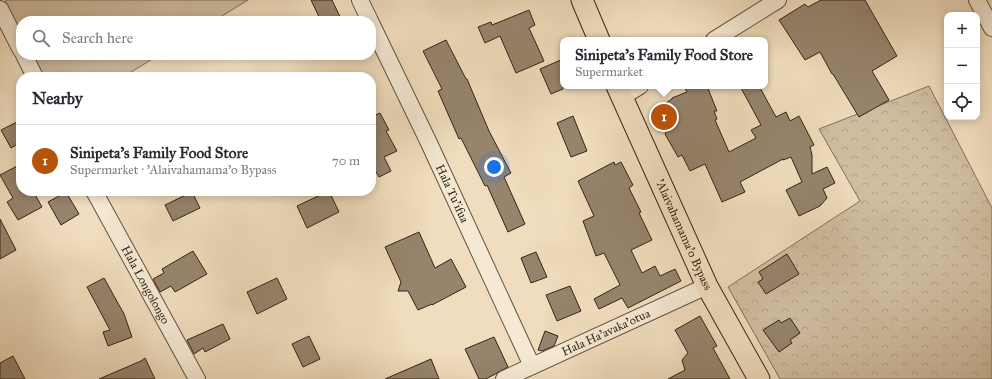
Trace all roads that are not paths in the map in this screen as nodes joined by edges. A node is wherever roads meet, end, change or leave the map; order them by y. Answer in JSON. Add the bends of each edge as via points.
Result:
{"nodes":[{"id":1,"x":360,"y":0,"type":"edge"},
{"id":2,"x":582,"y":0,"type":"edge"},
{"id":3,"x":778,"y":0,"type":"edge"},
{"id":4,"x":977,"y":0,"type":"edge"},
{"id":5,"x":0,"y":9,"type":"edge"},
{"id":6,"x":367,"y":16,"type":"edge"},
{"id":7,"x":992,"y":28,"type":"edge"},
{"id":8,"x":376,"y":34,"type":"edge"},
{"id":9,"x":597,"y":37,"type":"edge"},
{"id":10,"x":719,"y":37,"type":"edge"},
{"id":11,"x":16,"y":40,"type":"edge"},
{"id":12,"x":26,"y":60,"type":"edge"},
{"id":13,"x":32,"y":72,"type":"edge"},
{"id":14,"x":630,"y":89,"type":"edge"},
{"id":15,"x":620,"y":92,"type":"edge"},
{"id":16,"x":97,"y":196,"type":"edge"},
{"id":17,"x":707,"y":286,"type":"junction"},
{"id":18,"x":532,"y":366,"type":"junction"},
{"id":19,"x":197,"y":379,"type":"edge"},
{"id":20,"x":504,"y":379,"type":"edge"},
{"id":21,"x":759,"y":379,"type":"edge"}],
"edges":[{"from":1,"to":6,"type":"street","name":"Hala Tu'ifua"},
{"from":2,"to":9,"type":"main road"},
{"from":3,"to":10,"type":"street"},
{"from":4,"to":7,"type":"street"},
{"from":5,"to":11,"type":"street"},
{"from":8,"to":18,"type":"street","name":"Hala Tu'ifua"},
{"from":12,"to":13,"type":"street"},
{"from":14,"to":15,"type":"street"},
{"from":15,"to":17,"type":"main road","name":"'Alaivahamama'o Bypass"},
{"from":16,"to":19,"type":"street","name":"Hala Longolongo"},
{"from":17,"to":18,"type":"street","name":"Hala Ha'avaka'otua"},
{"from":17,"to":21,"type":"main road","name":"'Alaivahamama'o Bypass"},
{"from":18,"to":20,"type":"street","name":"Hala Ha'avaka'otua"}]}
